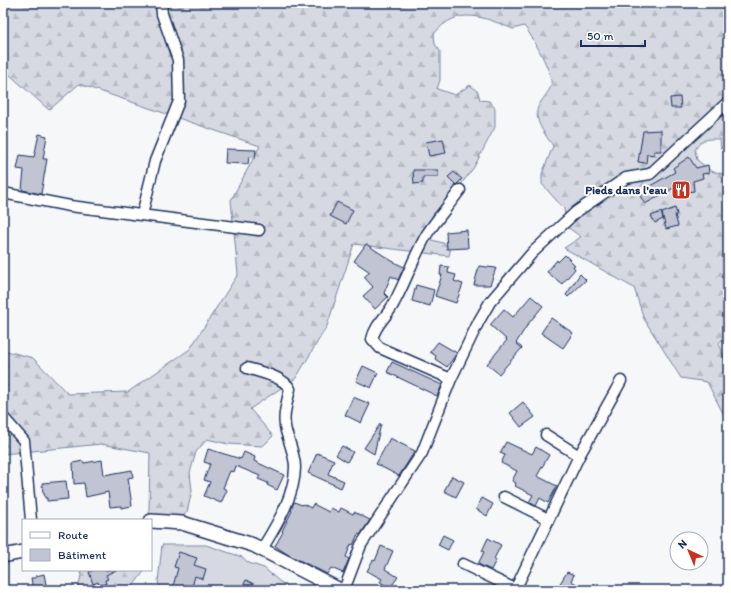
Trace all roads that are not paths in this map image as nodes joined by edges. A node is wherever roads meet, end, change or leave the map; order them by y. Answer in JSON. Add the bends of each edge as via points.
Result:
{"nodes":[{"id":1,"x":161,"y":3,"type":"edge"},
{"id":2,"x":728,"y":102,"type":"edge"},
{"id":3,"x":460,"y":190,"type":"dead end"},
{"id":4,"x":3,"y":193,"type":"edge"},
{"id":5,"x":142,"y":215,"type":"junction"},
{"id":6,"x":259,"y":230,"type":"dead end"},
{"id":7,"x":247,"y":368,"type":"dead end"},
{"id":8,"x":451,"y":379,"type":"junction"},
{"id":9,"x":621,"y":381,"type":"dead end"},
{"id":10,"x":3,"y":417,"type":"edge"},
{"id":11,"x":546,"y":435,"type":"dead end"},
{"id":12,"x":579,"y":456,"type":"junction"},
{"id":13,"x":504,"y":497,"type":"dead end"},
{"id":14,"x":31,"y":519,"type":"edge"},
{"id":15,"x":548,"y":519,"type":"junction"},
{"id":16,"x":152,"y":521,"type":"edge"},
{"id":17,"x":262,"y":549,"type":"junction"},
{"id":18,"x":22,"y":552,"type":"edge"},
{"id":19,"x":3,"y":556,"type":"edge"},
{"id":20,"x":463,"y":564,"type":"dead end"},
{"id":21,"x":332,"y":588,"type":"edge"},
{"id":22,"x":344,"y":590,"type":"edge"},
{"id":23,"x":516,"y":590,"type":"edge"}],
"edges":[{"from":1,"to":5,"type":"street","via":[[162,14],[178,60],[179,101],[155,161]]},
{"from":2,"to":8,"type":"street","via":[[650,174],[626,178],[620,182],[576,212],[532,254],[490,302]]},
{"from":3,"to":8,"type":"street","via":[[427,234],[404,285],[390,311],[375,329],[372,339],[380,348]]},
{"from":4,"to":5,"type":"street","via":[[70,206]]},
{"from":5,"to":6,"type":"street"},
{"from":7,"to":17,"type":"street","via":[[288,383],[290,389],[284,413],[285,429],[296,466],[294,482],[281,518]]},
{"from":8,"to":22,"type":"street","via":[[422,453],[361,545]]},
{"from":9,"to":12,"type":"street"},
{"from":10,"to":14,"type":"street","via":[[24,441]]},
{"from":11,"to":12,"type":"street"},
{"from":12,"to":15,"type":"street"},
{"from":13,"to":15,"type":"street"},
{"from":15,"to":23,"type":"street"},
{"from":16,"to":17,"type":"main road","via":[[182,523]]},
{"from":17,"to":21,"type":"main road"},
{"from":18,"to":19,"type":"main road"},
{"from":20,"to":23,"type":"street"}]}
